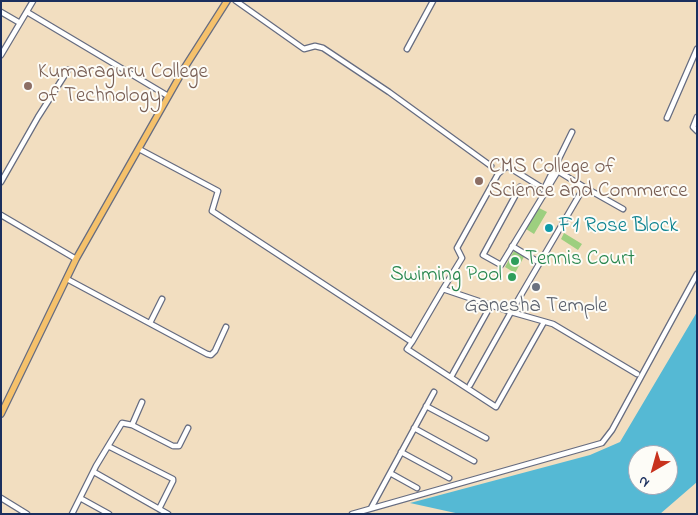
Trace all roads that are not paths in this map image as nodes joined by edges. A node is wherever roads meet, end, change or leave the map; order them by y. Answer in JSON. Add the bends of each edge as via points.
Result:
{"nodes":[{"id":1,"x":33,"y":1,"type":"edge"},
{"id":2,"x":227,"y":1,"type":"edge"},
{"id":3,"x":236,"y":1,"type":"edge"},
{"id":4,"x":433,"y":1,"type":"edge"},
{"id":5,"x":1,"y":12,"type":"edge"},
{"id":6,"x":27,"y":12,"type":"junction"},
{"id":7,"x":20,"y":23,"type":"junction"},
{"id":8,"x":407,"y":49,"type":"dead end"},
{"id":9,"x":697,"y":49,"type":"edge"},
{"id":10,"x":1,"y":55,"type":"edge"},
{"id":11,"x":68,"y":70,"type":"dead end"},
{"id":12,"x":168,"y":96,"type":"junction"},
{"id":13,"x":697,"y":117,"type":"edge"},
{"id":14,"x":667,"y":118,"type":"dead end"},
{"id":15,"x":697,"y":131,"type":"edge"},
{"id":16,"x":572,"y":132,"type":"dead end"},
{"id":17,"x":139,"y":149,"type":"junction"},
{"id":18,"x":491,"y":166,"type":"dead end"},
{"id":19,"x":556,"y":170,"type":"junction"},
{"id":20,"x":1,"y":182,"type":"edge"},
{"id":21,"x":520,"y":187,"type":"dead end"},
{"id":22,"x":584,"y":187,"type":"junction"},
{"id":23,"x":623,"y":209,"type":"dead end"},
{"id":24,"x":1,"y":215,"type":"edge"},
{"id":25,"x":512,"y":246,"type":"junction"},
{"id":26,"x":76,"y":259,"type":"junction"},
{"id":27,"x":540,"y":263,"type":"junction"},
{"id":28,"x":697,"y":274,"type":"edge"},
{"id":29,"x":67,"y":279,"type":"junction"},
{"id":30,"x":444,"y":289,"type":"junction"},
{"id":31,"x":162,"y":299,"type":"dead end"},
{"id":32,"x":491,"y":305,"type":"junction"},
{"id":33,"x":511,"y":312,"type":"junction"},
{"id":34,"x":544,"y":322,"type":"junction"},
{"id":35,"x":150,"y":323,"type":"junction"},
{"id":36,"x":226,"y":327,"type":"dead end"},
{"id":37,"x":412,"y":342,"type":"junction"},
{"id":38,"x":637,"y":374,"type":"dead end"},
{"id":39,"x":451,"y":377,"type":"junction"},
{"id":40,"x":470,"y":385,"type":"dead end"},
{"id":41,"x":434,"y":392,"type":"dead end"},
{"id":42,"x":142,"y":402,"type":"dead end"},
{"id":43,"x":426,"y":406,"type":"junction"},
{"id":44,"x":3,"y":407,"type":"edge"},
{"id":45,"x":1,"y":414,"type":"edge"},
{"id":46,"x":132,"y":425,"type":"junction"},
{"id":47,"x":188,"y":428,"type":"dead end"},
{"id":48,"x":414,"y":428,"type":"junction"},
{"id":49,"x":486,"y":438,"type":"dead end"},
{"id":50,"x":108,"y":446,"type":"junction"},
{"id":51,"x":401,"y":452,"type":"junction"},
{"id":52,"x":474,"y":461,"type":"dead end"},
{"id":53,"x":94,"y":472,"type":"junction"},
{"id":54,"x":390,"y":473,"type":"junction"},
{"id":55,"x":449,"y":478,"type":"dead end"},
{"id":56,"x":417,"y":488,"type":"dead end"},
{"id":57,"x":1,"y":498,"type":"edge"},
{"id":58,"x":80,"y":498,"type":"junction"},
{"id":59,"x":159,"y":509,"type":"junction"},
{"id":60,"x":368,"y":510,"type":"edge"},
{"id":61,"x":27,"y":514,"type":"edge"},
{"id":62,"x":72,"y":514,"type":"edge"},
{"id":63,"x":109,"y":514,"type":"edge"},
{"id":64,"x":168,"y":514,"type":"edge"},
{"id":65,"x":352,"y":514,"type":"edge"}],
"edges":[{"from":1,"to":6,"type":"street"},
{"from":2,"to":12,"type":"main road"},
{"from":3,"to":18,"type":"street","via":[[304,48],[323,48]]},
{"from":4,"to":8,"type":"street"},
{"from":5,"to":7,"type":"street"},
{"from":6,"to":7,"type":"street"},
{"from":6,"to":12,"type":"street"},
{"from":7,"to":10,"type":"street"},
{"from":9,"to":14,"type":"street"},
{"from":11,"to":20,"type":"street"},
{"from":12,"to":17,"type":"main road"},
{"from":13,"to":15,"type":"street","via":[[693,127]]},
{"from":16,"to":19,"type":"street"},
{"from":17,"to":26,"type":"main road"},
{"from":17,"to":37,"type":"street","via":[[218,191],[212,211]]},
{"from":19,"to":22,"type":"street"},
{"from":19,"to":25,"type":"street"},
{"from":19,"to":30,"type":"street","via":[[544,189],[507,166],[498,174],[457,248],[462,258]]},
{"from":21,"to":25,"type":"street","via":[[483,255],[501,264]]},
{"from":22,"to":23,"type":"street"},
{"from":22,"to":27,"type":"street"},
{"from":24,"to":26,"type":"street"},
{"from":25,"to":27,"type":"street"},
{"from":26,"to":29,"type":"main road"},
{"from":27,"to":33,"type":"street"},
{"from":28,"to":60,"type":"street","via":[[612,430],[602,442]]},
{"from":29,"to":35,"type":"street"},
{"from":29,"to":44,"type":"main road"},
{"from":30,"to":32,"type":"street"},
{"from":30,"to":37,"type":"street"},
{"from":31,"to":35,"type":"street"},
{"from":32,"to":33,"type":"street"},
{"from":32,"to":39,"type":"street"},
{"from":33,"to":34,"type":"street"},
{"from":33,"to":40,"type":"street"},
{"from":34,"to":38,"type":"street","via":[[553,324]]},
{"from":34,"to":39,"type":"street","via":[[496,407]]},
{"from":35,"to":36,"type":"street","via":[[211,354]]},
{"from":37,"to":39,"type":"street","via":[[407,349]]},
{"from":41,"to":43,"type":"street"},
{"from":42,"to":46,"type":"street"},
{"from":43,"to":48,"type":"street"},
{"from":43,"to":49,"type":"street"},
{"from":44,"to":45,"type":"main road"},
{"from":46,"to":47,"type":"street","via":[[173,446],[179,446]]},
{"from":46,"to":50,"type":"street","via":[[122,423]]},
{"from":48,"to":51,"type":"street"},
{"from":48,"to":52,"type":"street"},
{"from":50,"to":53,"type":"street"},
{"from":50,"to":59,"type":"street","via":[[173,479]]},
{"from":51,"to":54,"type":"street"},
{"from":51,"to":55,"type":"street"},
{"from":53,"to":58,"type":"street"},
{"from":53,"to":59,"type":"street"},
{"from":54,"to":56,"type":"street"},
{"from":54,"to":60,"type":"street"},
{"from":57,"to":61,"type":"street"},
{"from":58,"to":62,"type":"street"},
{"from":58,"to":63,"type":"street"},
{"from":59,"to":64,"type":"street"},
{"from":60,"to":65,"type":"street"}]}
